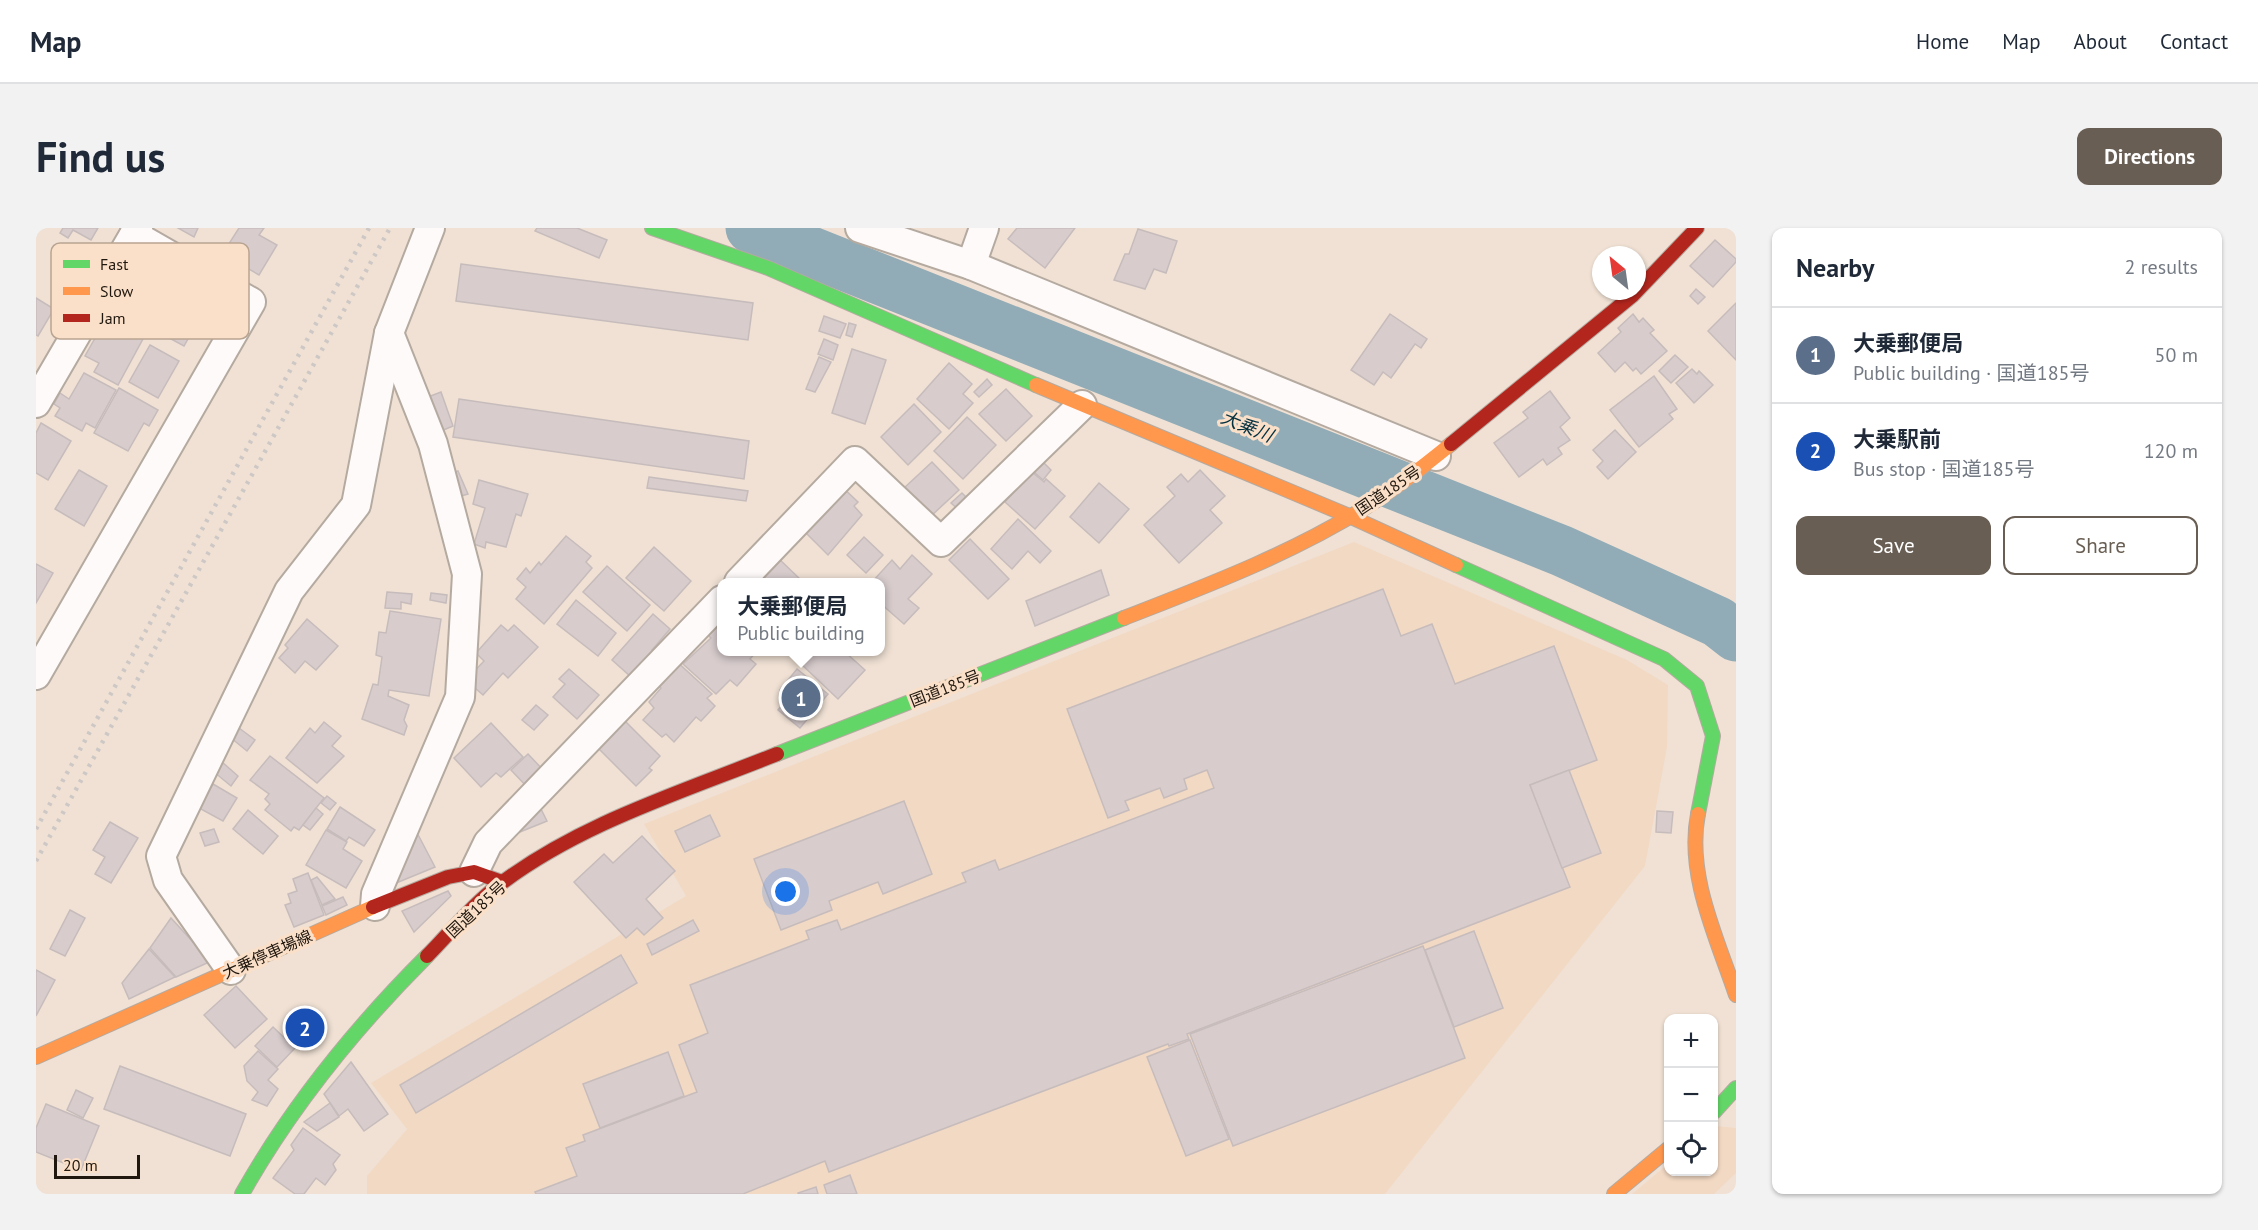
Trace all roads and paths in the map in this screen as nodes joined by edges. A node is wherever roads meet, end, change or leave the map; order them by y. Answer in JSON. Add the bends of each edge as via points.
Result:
{"nodes":[{"id":1,"x":430,"y":228,"type":"edge"},
{"id":2,"x":652,"y":228,"type":"edge"},
{"id":3,"x":860,"y":228,"type":"edge"},
{"id":4,"x":984,"y":228,"type":"edge"},
{"id":5,"x":1697,"y":228,"type":"edge"},
{"id":6,"x":136,"y":232,"type":"edge"},
{"id":7,"x":154,"y":243,"type":"edge"},
{"id":8,"x":972,"y":264,"type":"junction"},
{"id":9,"x":389,"y":333,"type":"junction"},
{"id":10,"x":73,"y":339,"type":"edge"},
{"id":11,"x":230,"y":339,"type":"edge"},
{"id":12,"x":36,"y":403,"type":"edge"},
{"id":13,"x":1082,"y":405,"type":"junction"},
{"id":14,"x":1430,"y":461,"type":"junction"},
{"id":15,"x":1348,"y":516,"type":"junction"},
{"id":16,"x":743,"y":578,"type":"edge"},
{"id":17,"x":717,"y":605,"type":"edge"},
{"id":18,"x":36,"y":675,"type":"edge"},
{"id":19,"x":474,"y":872,"type":"junction"},
{"id":20,"x":502,"y":882,"type":"junction"},
{"id":21,"x":375,"y":906,"type":"junction"},
{"id":22,"x":231,"y":970,"type":"junction"},
{"id":23,"x":1736,"y":994,"type":"edge"},
{"id":24,"x":36,"y":1057,"type":"edge"},
{"id":25,"x":1736,"y":1088,"type":"edge"},
{"id":26,"x":1718,"y":1107,"type":"edge"},
{"id":27,"x":1664,"y":1152,"type":"edge"},
{"id":28,"x":243,"y":1194,"type":"edge"},
{"id":29,"x":1614,"y":1194,"type":"edge"}],
"edges":[{"from":1,"to":9,"type":"street"},
{"from":2,"to":13,"type":"main road","via":[[768,268]]},
{"from":3,"to":8,"type":"street"},
{"from":4,"to":8,"type":"street"},
{"from":5,"to":14,"type":"main road","name":"国道185号","via":[[1634,295]]},
{"from":6,"to":7,"type":"street"},
{"from":8,"to":14,"type":"street"},
{"from":9,"to":21,"type":"street","via":[[433,444],[467,574],[460,697],[376,894]]},
{"from":9,"to":22,"type":"street","via":[[356,505],[289,591],[161,856],[168,880]]},
{"from":10,"to":12,"type":"street"},
{"from":11,"to":18,"type":"street"},
{"from":13,"to":15,"type":"main road"},
{"from":13,"to":16,"type":"street","via":[[941,542],[855,461]]},
{"from":14,"to":15,"type":"main road","name":"国道185号"},
{"from":15,"to":20,"type":"main road","name":"国道185号","via":[[1210,584],[626,814],[554,850]]},
{"from":15,"to":23,"type":"main road","via":[[1664,659],[1697,686],[1713,736],[1695,830],[1697,875]]},
{"from":17,"to":19,"type":"street","via":[[489,843]]},
{"from":19,"to":20,"type":"main road"},
{"from":19,"to":21,"type":"main road","name":"大乗停車場線","via":[[448,877]]},
{"from":20,"to":28,"type":"main road","name":"国道185号","via":[[389,993],[320,1074],[265,1151]]},
{"from":21,"to":22,"type":"main road","name":"大乗停車場線"},
{"from":22,"to":24,"type":"main road","name":"大乗停車場線"},
{"from":25,"to":26,"type":"main road"},
{"from":27,"to":29,"type":"main road"}]}
